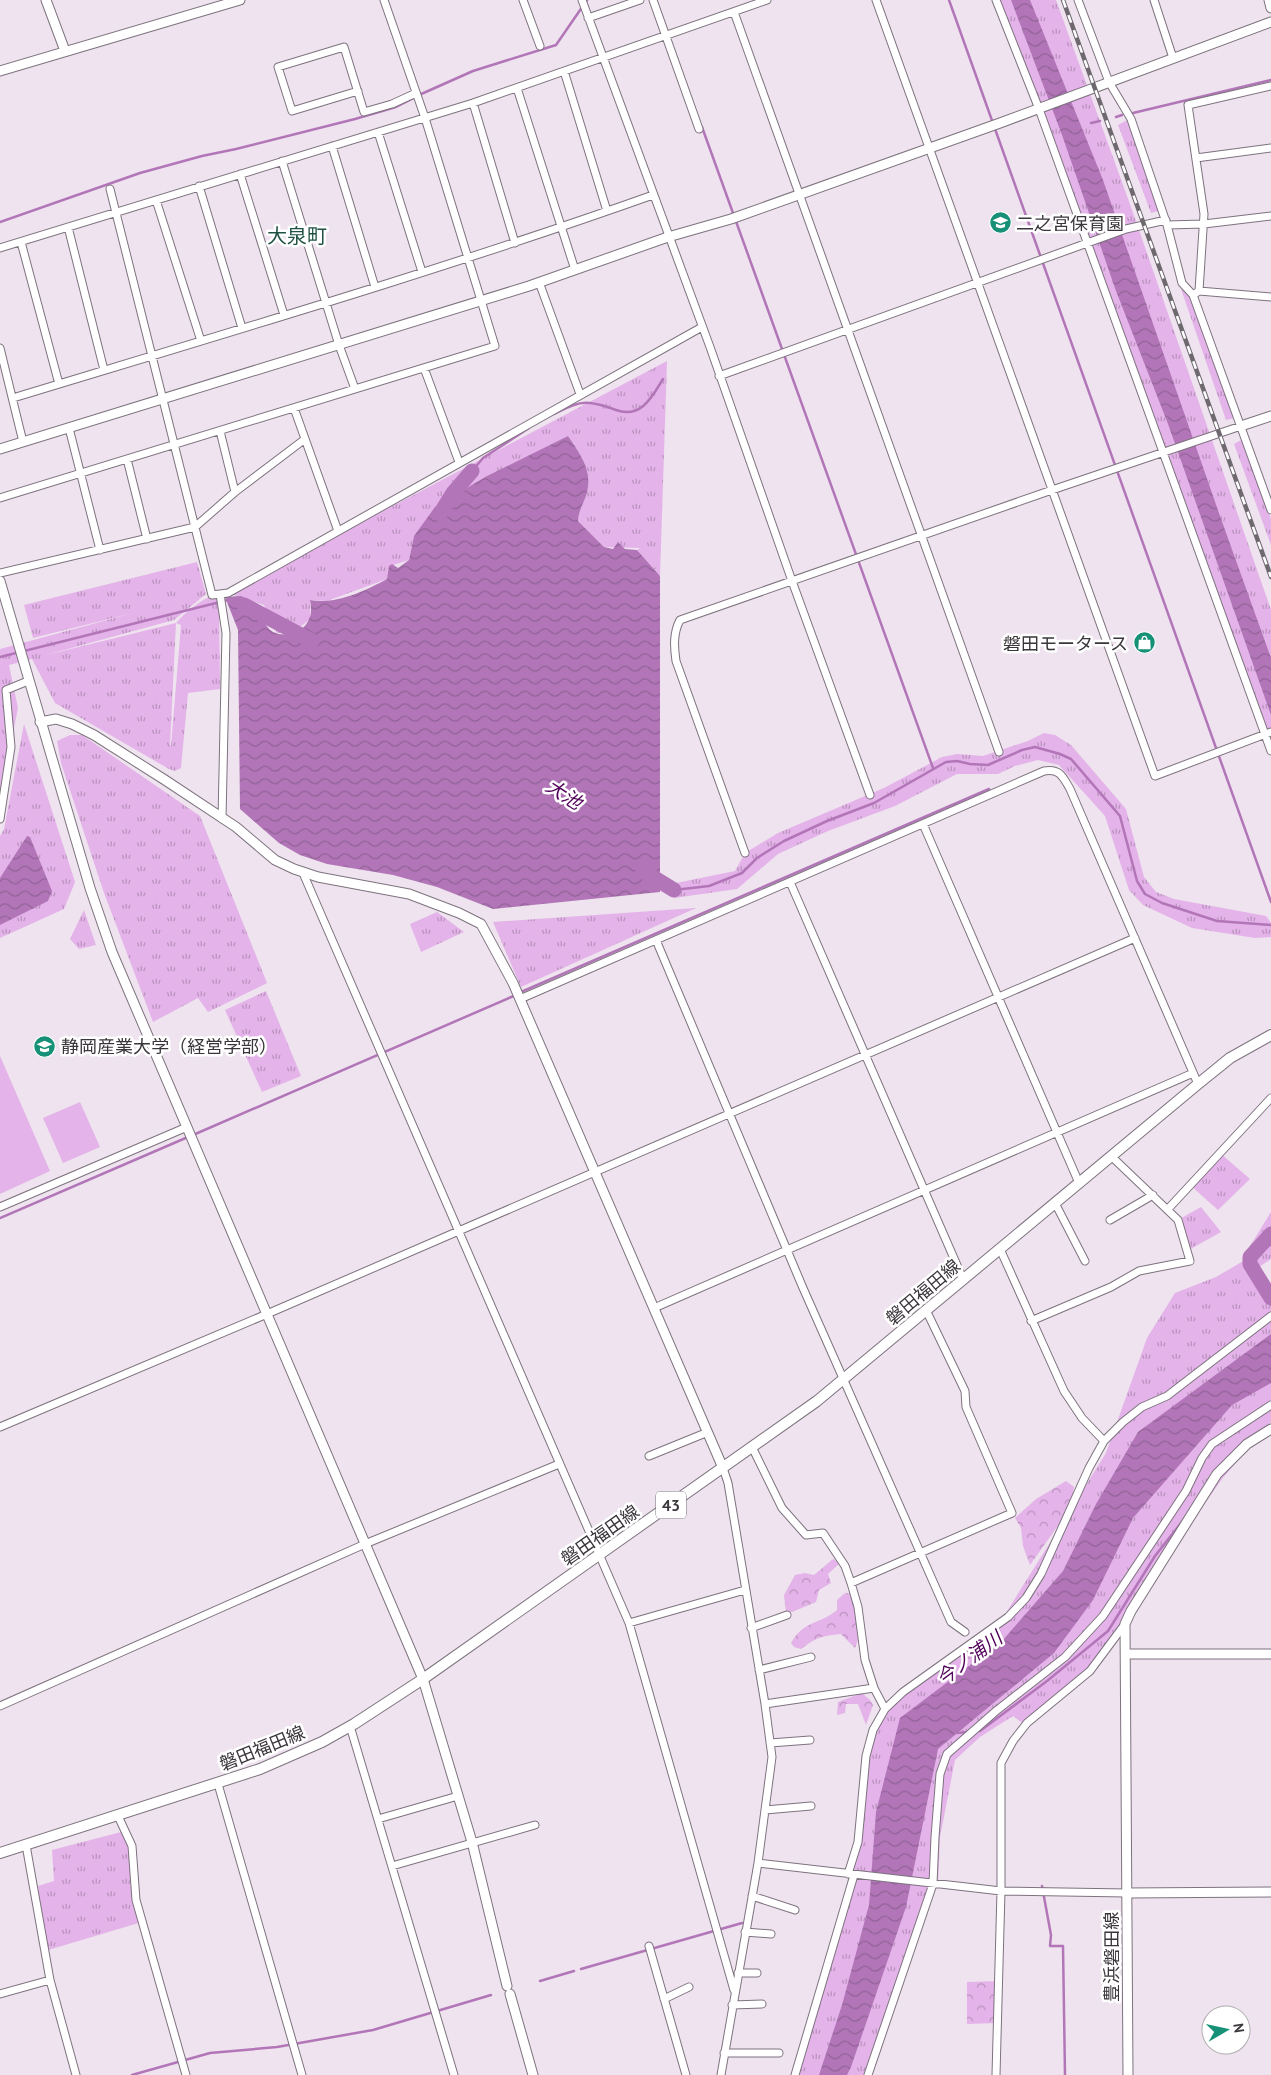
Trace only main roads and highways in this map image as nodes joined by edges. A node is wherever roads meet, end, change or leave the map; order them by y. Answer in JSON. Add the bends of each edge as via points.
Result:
{"nodes":[{"id":1,"x":1271,"y":1035,"type":"edge"},
{"id":2,"x":0,"y":1853,"type":"edge"}],
"edges":[{"from":1,"to":2,"type":"main road","name":"磐田福田線","number":"43","via":[[1230,1058],[817,1401],[423,1679],[350,1726],[298,1752],[218,1784]]}]}
